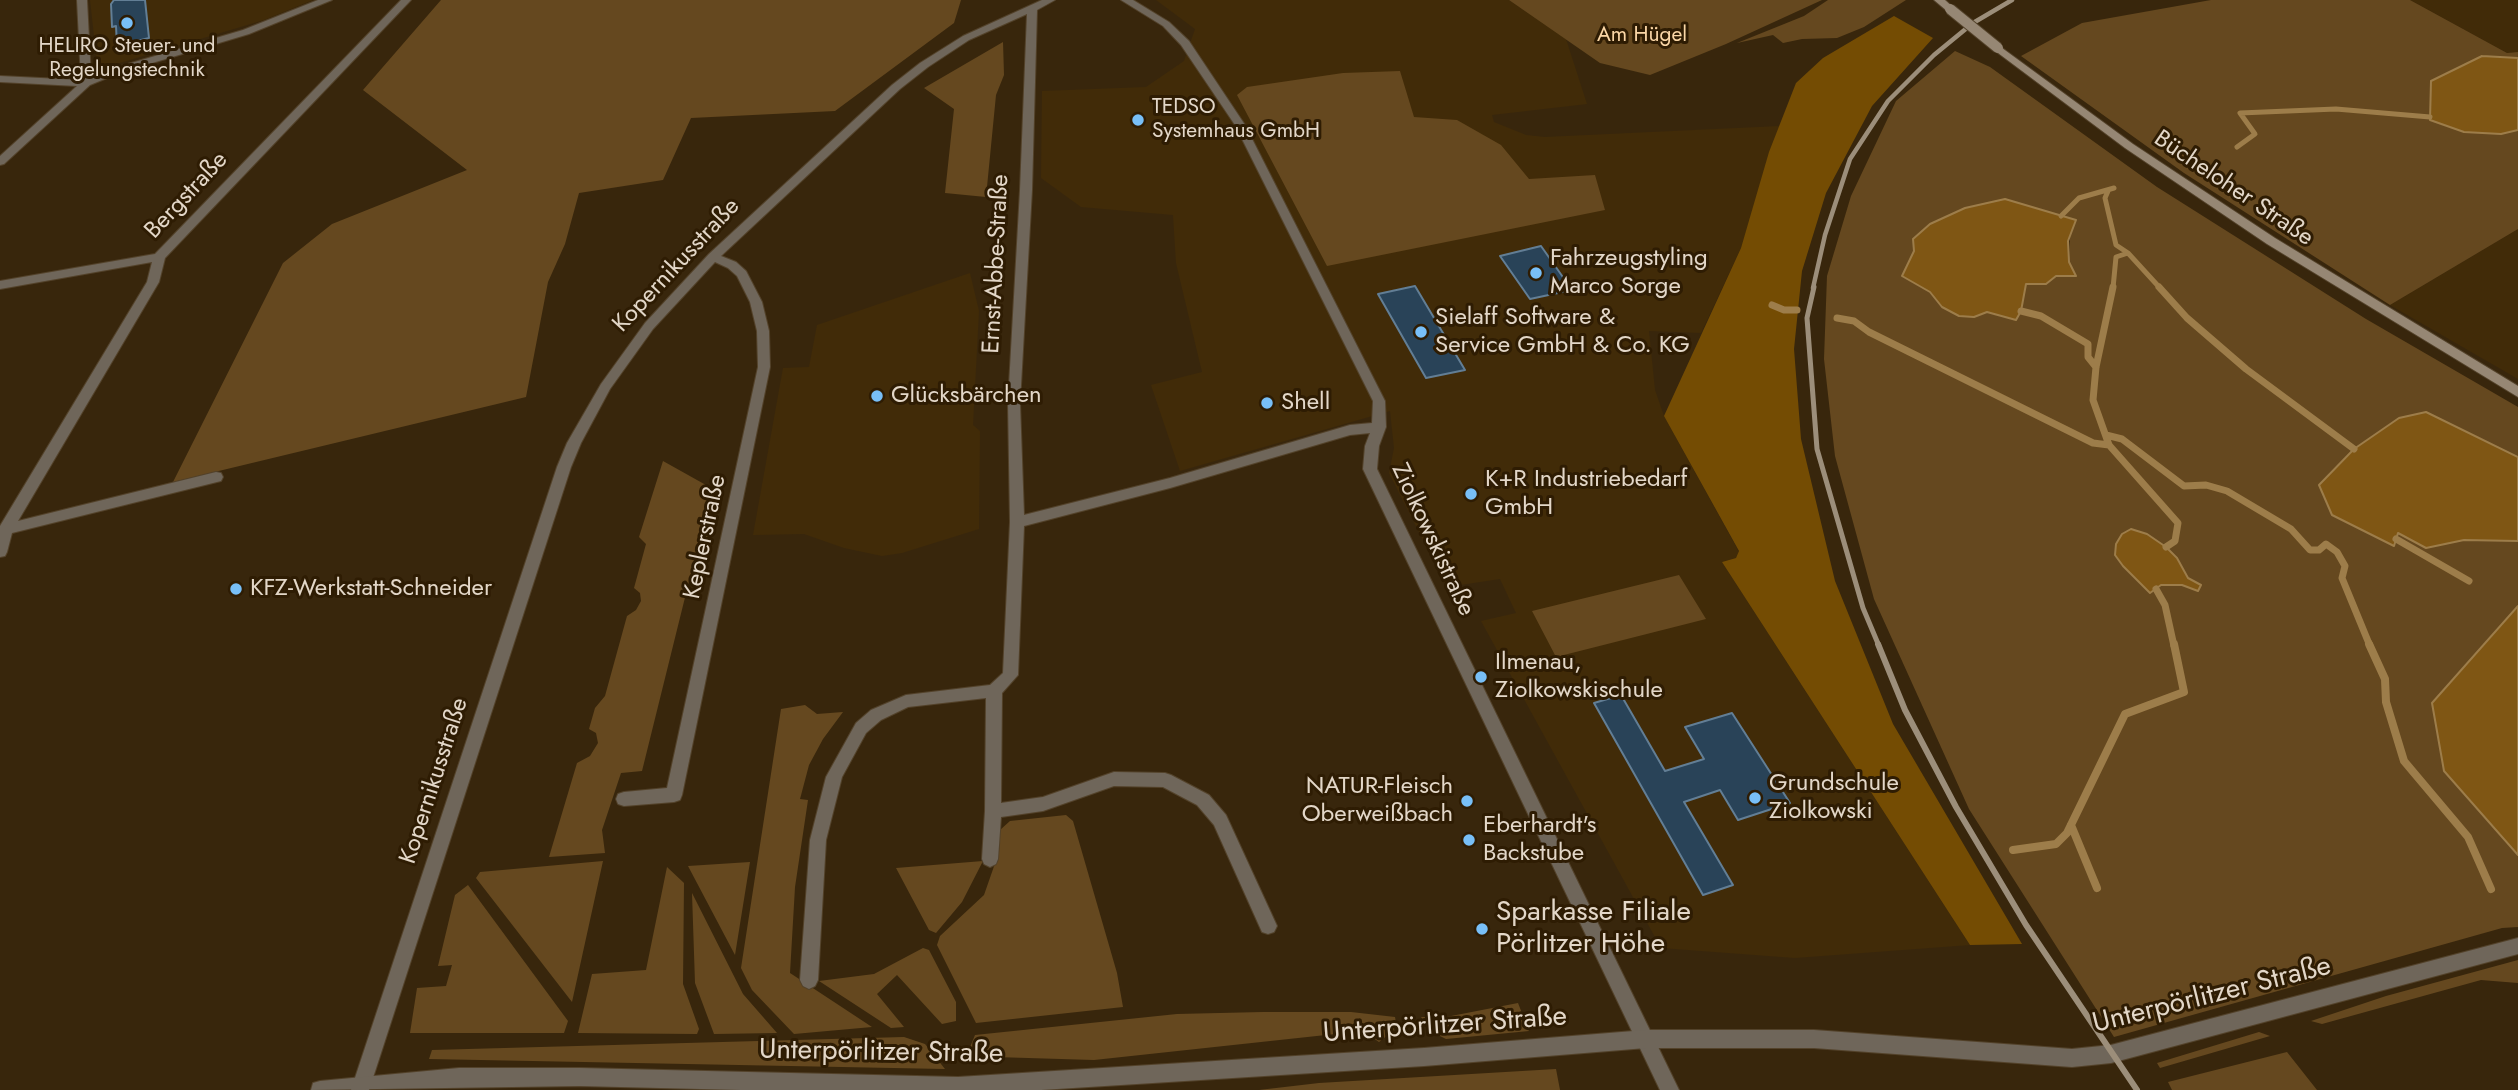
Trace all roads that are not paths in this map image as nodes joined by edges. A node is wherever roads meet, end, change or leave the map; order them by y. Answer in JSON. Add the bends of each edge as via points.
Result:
{"nodes":[{"id":1,"x":82,"y":0,"type":"edge"},
{"id":2,"x":327,"y":0,"type":"edge"},
{"id":3,"x":406,"y":0,"type":"edge"},
{"id":4,"x":1050,"y":0,"type":"edge"},
{"id":5,"x":1126,"y":0,"type":"edge"},
{"id":6,"x":1939,"y":0,"type":"edge"},
{"id":7,"x":1032,"y":9,"type":"junction"},
{"id":8,"x":0,"y":79,"type":"edge"},
{"id":9,"x":86,"y":83,"type":"junction"},
{"id":10,"x":0,"y":162,"type":"edge"},
{"id":11,"x":159,"y":257,"type":"junction"},
{"id":12,"x":713,"y":257,"type":"junction"},
{"id":13,"x":0,"y":285,"type":"edge"},
{"id":14,"x":2518,"y":392,"type":"edge"},
{"id":15,"x":1379,"y":427,"type":"junction"},
{"id":16,"x":216,"y":477,"type":"dead end"},
{"id":17,"x":1017,"y":522,"type":"junction"},
{"id":18,"x":3,"y":530,"type":"edge"},
{"id":19,"x":0,"y":552,"type":"edge"},
{"id":20,"x":994,"y":691,"type":"junction"},
{"id":21,"x":624,"y":799,"type":"dead end"},
{"id":22,"x":993,"y":811,"type":"junction"},
{"id":23,"x":990,"y":859,"type":"dead end"},
{"id":24,"x":1268,"y":926,"type":"dead end"},
{"id":25,"x":2518,"y":946,"type":"edge"},
{"id":26,"x":808,"y":980,"type":"dead end"},
{"id":27,"x":1646,"y":1039,"type":"junction"},
{"id":28,"x":361,"y":1088,"type":"edge"},
{"id":29,"x":320,"y":1090,"type":"edge"},
{"id":30,"x":1670,"y":1090,"type":"edge"}],
"edges":[{"from":1,"to":9,"type":"street"},
{"from":2,"to":9,"type":"street","via":[[246,32]]},
{"from":3,"to":11,"type":"street","name":"Bergstraße"},
{"from":4,"to":7,"type":"street","name":"Kopernikusstraße"},
{"from":5,"to":15,"type":"street","name":"Ziolkowskistraße","via":[[1166,24],[1185,43],[1240,125],[1379,401]]},
{"from":6,"to":14,"type":"main road","name":"Bücheloher Straße","bridge":true,"via":[[2129,146],[2271,241]]},
{"from":7,"to":12,"type":"street","name":"Kopernikusstraße","via":[[966,38],[924,65]]},
{"from":7,"to":17,"type":"street","name":"Ernst-Abbe-Straße","via":[[1014,403]]},
{"from":8,"to":9,"type":"street"},
{"from":9,"to":10,"type":"street"},
{"from":11,"to":13,"type":"street"},
{"from":11,"to":18,"type":"street","name":"Bergstraße","via":[[153,282]]},
{"from":12,"to":21,"type":"street","name":"Keplerstraße","via":[[742,274],[756,302],[764,367],[674,796]]},
{"from":12,"to":28,"type":"street","name":"Kopernikusstraße","via":[[666,305],[625,357],[574,443]]},
{"from":15,"to":17,"type":"street","via":[[1350,430]]},
{"from":15,"to":27,"type":"street","name":"Ziolkowskistraße","via":[[1370,469]]},
{"from":16,"to":18,"type":"street"},
{"from":17,"to":20,"type":"street","name":"Ernst-Abbe-Straße","via":[[1010,675]]},
{"from":18,"to":19,"type":"street","name":"Bergstraße"},
{"from":20,"to":22,"type":"street"},
{"from":20,"to":26,"type":"street","via":[[906,701],[876,715],[856,737],[834,777],[818,840]]},
{"from":22,"to":23,"type":"street"},
{"from":22,"to":24,"type":"street","via":[[1043,804],[1114,779],[1165,780],[1203,800],[1220,820]]},
{"from":25,"to":27,"type":"street","name":"Unterpörlitzer Straße","via":[[2111,1054],[2072,1058],[1814,1039]]},
{"from":27,"to":28,"type":"street","name":"Unterpörlitzer Straße","via":[[958,1086],[459,1077]]},
{"from":27,"to":30,"type":"street","name":"Ziolkowskistraße"},
{"from":28,"to":29,"type":"street","name":"Unterpörlitzer Straße"}]}
